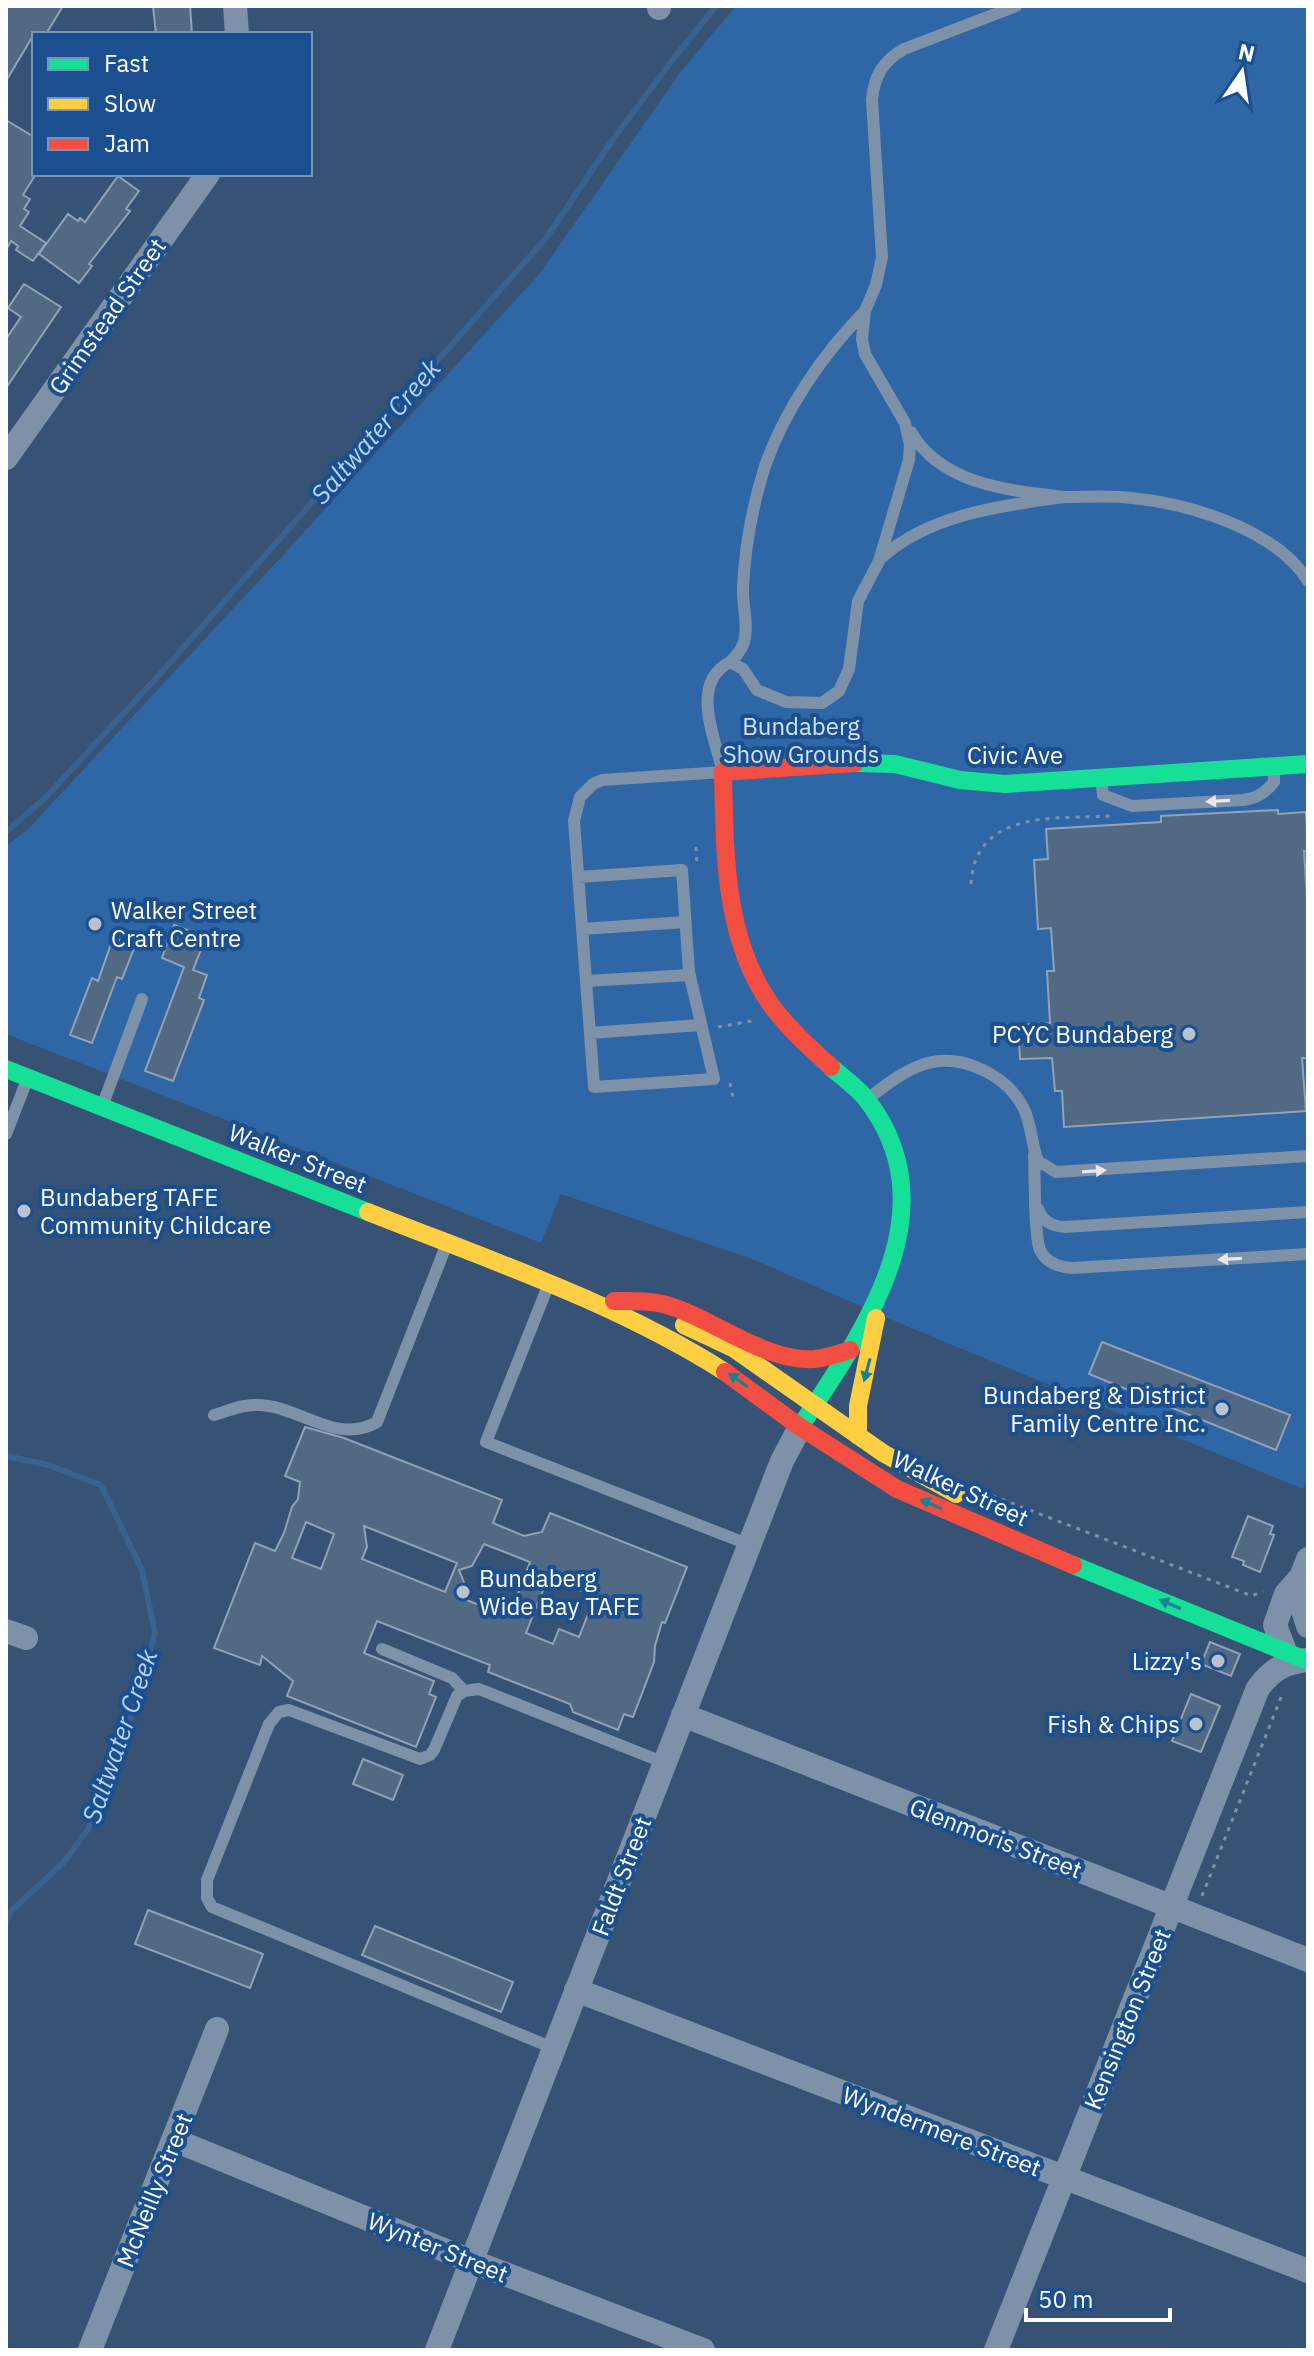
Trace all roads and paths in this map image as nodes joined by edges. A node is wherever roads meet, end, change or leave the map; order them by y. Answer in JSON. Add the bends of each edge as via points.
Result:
{"nodes":[{"id":1,"x":235,"y":6,"type":"edge"},
{"id":2,"x":1016,"y":6,"type":"edge"},
{"id":3,"x":237,"y":32,"type":"edge"},
{"id":4,"x":207,"y":176,"type":"edge"},
{"id":5,"x":865,"y":311,"type":"junction"},
{"id":6,"x":905,"y":423,"type":"junction"},
{"id":7,"x":6,"y":458,"type":"edge"},
{"id":8,"x":1064,"y":497,"type":"junction"},
{"id":9,"x":879,"y":561,"type":"junction"},
{"id":10,"x":1308,"y":581,"type":"edge"},
{"id":11,"x":730,"y":662,"type":"junction"},
{"id":12,"x":1308,"y":764,"type":"edge"},
{"id":13,"x":1274,"y":766,"type":"junction"},
{"id":14,"x":723,"y":772,"type":"junction"},
{"id":15,"x":1101,"y":778,"type":"junction"},
{"id":16,"x":1118,"y":816,"type":"dead end"},
{"id":17,"x":696,"y":847,"type":"dead end"},
{"id":18,"x":698,"y":875,"type":"dead end"},
{"id":19,"x":578,"y":877,"type":"junction"},
{"id":20,"x":971,"y":884,"type":"dead end"},
{"id":21,"x":685,"y":922,"type":"junction"},
{"id":22,"x":582,"y":929,"type":"junction"},
{"id":23,"x":690,"y":975,"type":"junction"},
{"id":24,"x":586,"y":981,"type":"junction"},
{"id":25,"x":142,"y":999,"type":"dead end"},
{"id":26,"x":715,"y":1015,"type":"dead end"},
{"id":27,"x":756,"y":1020,"type":"dead end"},
{"id":28,"x":700,"y":1025,"type":"junction"},
{"id":29,"x":590,"y":1033,"type":"junction"},
{"id":30,"x":6,"y":1069,"type":"edge"},
{"id":31,"x":28,"y":1077,"type":"junction"},
{"id":32,"x":867,"y":1100,"type":"junction"},
{"id":33,"x":102,"y":1106,"type":"junction"},
{"id":34,"x":6,"y":1134,"type":"edge"},
{"id":35,"x":1033,"y":1144,"type":"junction"},
{"id":36,"x":1308,"y":1156,"type":"edge"},
{"id":37,"x":1036,"y":1202,"type":"junction"},
{"id":38,"x":1308,"y":1212,"type":"edge"},
{"id":39,"x":447,"y":1243,"type":"junction"},
{"id":40,"x":1308,"y":1254,"type":"edge"},
{"id":41,"x":549,"y":1283,"type":"junction"},
{"id":42,"x":573,"y":1293,"type":"junction"},
{"id":43,"x":614,"y":1301,"type":"junction"},
{"id":44,"x":877,"y":1303,"type":"junction"},
{"id":45,"x":850,"y":1350,"type":"junction"},
{"id":46,"x":214,"y":1415,"type":"dead end"},
{"id":47,"x":807,"y":1416,"type":"junction"},
{"id":48,"x":858,"y":1436,"type":"junction"},
{"id":49,"x":971,"y":1487,"type":"dead end"},
{"id":50,"x":1058,"y":1539,"type":"dead end"},
{"id":51,"x":750,"y":1545,"type":"junction"},
{"id":52,"x":1304,"y":1568,"type":"edge"},
{"id":53,"x":1272,"y":1587,"type":"dead end"},
{"id":54,"x":1259,"y":1626,"type":"junction"},
{"id":55,"x":1308,"y":1626,"type":"edge"},
{"id":56,"x":382,"y":1649,"type":"dead end"},
{"id":57,"x":1302,"y":1652,"type":"edge"},
{"id":58,"x":1258,"y":1688,"type":"junction"},
{"id":59,"x":464,"y":1691,"type":"junction"},
{"id":60,"x":1283,"y":1693,"type":"dead end"},
{"id":61,"x":683,"y":1715,"type":"junction"},
{"id":62,"x":665,"y":1763,"type":"junction"},
{"id":63,"x":1202,"y":1897,"type":"dead end"},
{"id":64,"x":1173,"y":1907,"type":"junction"},
{"id":65,"x":1308,"y":1960,"type":"edge"},
{"id":66,"x":576,"y":1990,"type":"junction"},
{"id":67,"x":217,"y":2029,"type":"dead end"},
{"id":68,"x":553,"y":2048,"type":"junction"},
{"id":69,"x":174,"y":2140,"type":"junction"},
{"id":70,"x":1063,"y":2178,"type":"junction"},
{"id":71,"x":471,"y":2261,"type":"junction"},
{"id":72,"x":1308,"y":2271,"type":"edge"},
{"id":73,"x":90,"y":2350,"type":"edge"},
{"id":74,"x":437,"y":2350,"type":"edge"},
{"id":75,"x":703,"y":2350,"type":"edge"},
{"id":76,"x":996,"y":2350,"type":"edge"}],
"edges":[{"from":1,"to":3,"type":"street"},
{"from":2,"to":5,"type":"lane","via":[[904,49],[876,75],[872,100],[882,257]]},
{"from":4,"to":7,"type":"street","name":"Grimstead Street"},
{"from":5,"to":6,"type":"lane","via":[[865,354]]},
{"from":5,"to":11,"type":"lane","via":[[800,394],[765,466],[743,571],[745,637]]},
{"from":6,"to":8,"type":"lane","via":[[921,450],[947,470],[1024,492]]},
{"from":6,"to":9,"type":"lane","via":[[910,445],[907,474]]},
{"from":8,"to":9,"type":"lane","via":[[923,528]]},
{"from":8,"to":10,"type":"lane","via":[[1130,497],[1195,510],[1280,550]]},
{"from":9,"to":11,"type":"lane","via":[[858,601],[849,669],[832,698],[806,705],[767,696]]},
{"from":11,"to":14,"type":"lane","via":[[714,674],[707,695]]},
{"from":12,"to":13,"type":"main road","name":"Civic Ave"},
{"from":13,"to":15,"type":"main road","name":"Civic Ave"},
{"from":13,"to":15,"type":"lane","one_way":true,"via":[[1269,788],[1243,800],[1132,806],[1103,795]]},
{"from":14,"to":15,"type":"main road","name":"Civic Ave","via":[[876,762],[1005,784]]},
{"from":14,"to":19,"type":"lane","via":[[610,778],[593,784],[580,797],[574,814]]},
{"from":14,"to":32,"type":"main road","via":[[729,889],[745,959],[780,1017]]},
{"from":16,"to":20,"type":"path","via":[[1009,826],[982,848]]},
{"from":17,"to":18,"type":"path"},
{"from":19,"to":21,"type":"lane","via":[[682,870]]},
{"from":19,"to":22,"type":"lane"},
{"from":21,"to":22,"type":"lane"},
{"from":21,"to":23,"type":"lane"},
{"from":22,"to":24,"type":"lane"},
{"from":23,"to":24,"type":"lane"},
{"from":23,"to":28,"type":"lane"},
{"from":24,"to":29,"type":"lane"},
{"from":25,"to":33,"type":"lane"},
{"from":26,"to":27,"type":"path","via":[[718,1028]]},
{"from":28,"to":29,"type":"lane"},
{"from":28,"to":29,"type":"lane","via":[[714,1079],[594,1087]]},
{"from":30,"to":31,"type":"main road","name":"Walker Street"},
{"from":31,"to":33,"type":"main road","name":"Walker Street"},
{"from":31,"to":34,"type":"lane"},
{"from":32,"to":35,"type":"lane","via":[[926,1063],[977,1067],[1017,1097]]},
{"from":32,"to":44,"type":"main road","via":[[889,1139],[902,1203],[898,1239]]},
{"from":33,"to":39,"type":"main road","name":"Walker Street"},
{"from":35,"to":36,"type":"lane","one_way":true,"via":[[1043,1166],[1064,1173]]},
{"from":35,"to":37,"type":"lane"},
{"from":37,"to":38,"type":"lane","via":[[1041,1216],[1058,1227]]},
{"from":40,"to":37,"type":"lane","one_way":true,"via":[[1066,1268],[1050,1262],[1039,1247]]},
{"from":39,"to":41,"type":"main road","name":"Walker Street"},
{"from":39,"to":46,"type":"lane","via":[[377,1422],[360,1430],[340,1430],[254,1404]]},
{"from":41,"to":42,"type":"main road","name":"Walker Street"},
{"from":41,"to":51,"type":"lane","via":[[486,1442]]},
{"from":42,"to":43,"type":"main road","name":"Walker Street"},
{"from":47,"to":42,"type":"main road","name":"Walker Street","one_way":true,"via":[[691,1350]]},
{"from":43,"to":45,"type":"main road","via":[[672,1306],[802,1359]]},
{"from":43,"to":47,"type":"main road","name":"Walker Street","via":[[733,1348]]},
{"from":44,"to":45,"type":"main road"},
{"from":44,"to":48,"type":"main road","one_way":true,"via":[[875,1342],[856,1411]]},
{"from":45,"to":47,"type":"main road"},
{"from":47,"to":48,"type":"main road","name":"Walker Street"},
{"from":47,"to":51,"type":"street","name":"Faldt Street","via":[[782,1461]]},
{"from":54,"to":47,"type":"main road","name":"Walker Street","one_way":true,"via":[[974,1524],[897,1489]]},
{"from":48,"to":50,"type":"main road","name":"Walker Street","via":[[946,1490]]},
{"from":49,"to":53,"type":"path","via":[[1252,1596]]},
{"from":51,"to":61,"type":"street","name":"Faldt Street"},
{"from":52,"to":54,"type":"street"},
{"from":52,"to":55,"type":"street","via":[[1302,1607]]},
{"from":54,"to":57,"type":"street"},
{"from":54,"to":57,"type":"main road","name":"Walker Street"},
{"from":54,"to":58,"type":"street"},
{"from":56,"to":59,"type":"lane","via":[[452,1678]]},
{"from":57,"to":58,"type":"street","name":"Kensington Street","via":[[1270,1672]]},
{"from":58,"to":64,"type":"street","name":"Kensington Street"},
{"from":59,"to":62,"type":"lane","via":[[486,1691]]},
{"from":59,"to":68,"type":"lane","via":[[453,1701],[434,1750],[420,1759],[289,1710],[273,1716],[207,1880],[207,1898],[220,1912]]},
{"from":60,"to":63,"type":"path"},
{"from":61,"to":62,"type":"street","name":"Faldt Street"},
{"from":61,"to":64,"type":"street","name":"Glenmoris Street"},
{"from":62,"to":66,"type":"street","name":"Faldt Street"},
{"from":64,"to":65,"type":"street","name":"Glenmoris Street"},
{"from":64,"to":70,"type":"street","name":"Kensington Street"},
{"from":66,"to":68,"type":"street","name":"Faldt Street"},
{"from":66,"to":70,"type":"street","name":"Wyndermere Street"},
{"from":67,"to":69,"type":"street","name":"McNeilly Street"},
{"from":68,"to":71,"type":"street","name":"Faldt Street"},
{"from":69,"to":71,"type":"street","name":"Wynter Street"},
{"from":69,"to":73,"type":"street","name":"McNeilly Street"},
{"from":70,"to":72,"type":"street","name":"Wyndermere Street"},
{"from":70,"to":76,"type":"street","name":"Kensington Street"},
{"from":71,"to":74,"type":"street","name":"Faldt Street"},
{"from":71,"to":75,"type":"street","name":"Wynter Street"}]}
